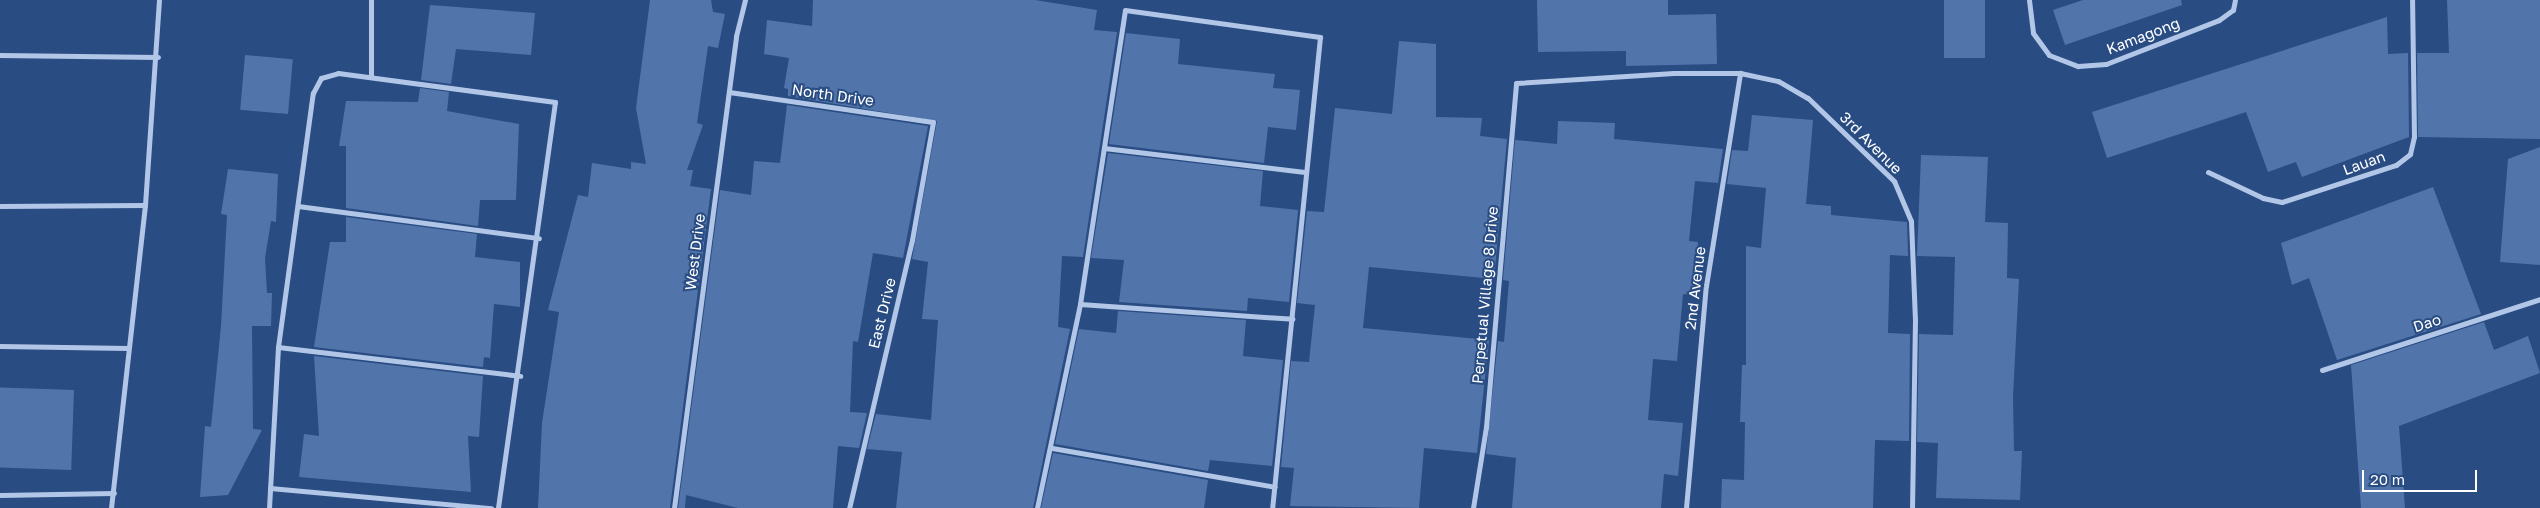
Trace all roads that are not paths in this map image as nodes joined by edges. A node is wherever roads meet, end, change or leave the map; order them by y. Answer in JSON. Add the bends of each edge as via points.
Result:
{"nodes":[{"id":1,"x":159,"y":0,"type":"edge"},
{"id":2,"x":371,"y":0,"type":"edge"},
{"id":3,"x":745,"y":0,"type":"edge"},
{"id":4,"x":2029,"y":0,"type":"edge"},
{"id":5,"x":2235,"y":0,"type":"edge"},
{"id":6,"x":2412,"y":0,"type":"edge"},
{"id":7,"x":0,"y":55,"type":"edge"},
{"id":8,"x":158,"y":57,"type":"junction"},
{"id":9,"x":1740,"y":73,"type":"junction"},
{"id":10,"x":371,"y":77,"type":"junction"},
{"id":11,"x":1516,"y":83,"type":"joint"},
{"id":12,"x":729,"y":92,"type":"junction"},
{"id":13,"x":933,"y":122,"type":"joint"},
{"id":14,"x":1104,"y":148,"type":"junction"},
{"id":15,"x":1305,"y":172,"type":"junction"},
{"id":16,"x":2208,"y":172,"type":"dead end"},
{"id":17,"x":145,"y":205,"type":"junction"},
{"id":18,"x":0,"y":206,"type":"edge"},
{"id":19,"x":298,"y":206,"type":"junction"},
{"id":20,"x":539,"y":238,"type":"junction"},
{"id":21,"x":2540,"y":299,"type":"edge"},
{"id":22,"x":1080,"y":304,"type":"junction"},
{"id":23,"x":1292,"y":319,"type":"junction"},
{"id":24,"x":0,"y":346,"type":"edge"},
{"id":25,"x":278,"y":346,"type":"junction"},
{"id":26,"x":128,"y":348,"type":"junction"},
{"id":27,"x":2322,"y":370,"type":"dead end"},
{"id":28,"x":520,"y":376,"type":"junction"},
{"id":29,"x":1052,"y":448,"type":"junction"},
{"id":30,"x":1275,"y":487,"type":"junction"},
{"id":31,"x":270,"y":488,"type":"junction"},
{"id":32,"x":114,"y":493,"type":"junction"},
{"id":33,"x":0,"y":495,"type":"edge"},
{"id":34,"x":111,"y":508,"type":"edge"},
{"id":35,"x":269,"y":508,"type":"edge"},
{"id":36,"x":491,"y":508,"type":"edge"},
{"id":37,"x":498,"y":508,"type":"edge"},
{"id":38,"x":674,"y":508,"type":"edge"},
{"id":39,"x":849,"y":508,"type":"edge"},
{"id":40,"x":1037,"y":508,"type":"edge"},
{"id":41,"x":1272,"y":508,"type":"edge"},
{"id":42,"x":1473,"y":508,"type":"edge"},
{"id":43,"x":1686,"y":508,"type":"edge"},
{"id":44,"x":1912,"y":508,"type":"edge"}],
"edges":[{"from":1,"to":8,"type":"street"},
{"from":2,"to":10,"type":"street"},
{"from":3,"to":12,"type":"street","name":"West Drive"},
{"from":4,"to":5,"type":"street","name":"Kamagong","via":[[2033,32],[2049,55],[2078,66],[2106,64],[2219,20],[2234,10]]},
{"from":6,"to":16,"type":"street","name":"Lauan","via":[[2414,137],[2410,154],[2396,165],[2282,202],[2263,198]]},
{"from":7,"to":8,"type":"street"},
{"from":8,"to":17,"type":"street"},
{"from":9,"to":11,"type":"street","name":"3rd Avenue"},
{"from":9,"to":43,"type":"street","name":"2nd Avenue","via":[[1706,286]]},
{"from":9,"to":44,"type":"street","name":"3rd Avenue","via":[[1778,82],[1808,98],[1894,181],[1911,221],[1915,319]]},
{"from":10,"to":19,"type":"street","via":[[338,73],[321,78],[313,93]]},
{"from":10,"to":20,"type":"street","via":[[555,102]]},
{"from":11,"to":42,"type":"street","name":"Perpetual Village 8 Drive","via":[[1486,427]]},
{"from":12,"to":13,"type":"street","name":"North Drive"},
{"from":12,"to":38,"type":"street","name":"West Drive"},
{"from":13,"to":39,"type":"street","name":"East Drive","via":[[912,240]]},
{"from":14,"to":15,"type":"street"},
{"from":14,"to":15,"type":"street","via":[[1125,10],[1320,37]]},
{"from":14,"to":22,"type":"street"},
{"from":15,"to":23,"type":"street"},
{"from":17,"to":18,"type":"street"},
{"from":17,"to":26,"type":"street"},
{"from":19,"to":20,"type":"street"},
{"from":19,"to":25,"type":"street"},
{"from":20,"to":28,"type":"street"},
{"from":21,"to":27,"type":"street","name":"Dao"},
{"from":22,"to":23,"type":"street"},
{"from":22,"to":29,"type":"street"},
{"from":23,"to":30,"type":"street"},
{"from":24,"to":26,"type":"street"},
{"from":25,"to":28,"type":"street"},
{"from":25,"to":31,"type":"street"},
{"from":26,"to":32,"type":"street"},
{"from":28,"to":37,"type":"street"},
{"from":29,"to":30,"type":"street"},
{"from":29,"to":40,"type":"street"},
{"from":30,"to":41,"type":"street"},
{"from":31,"to":35,"type":"street"},
{"from":31,"to":36,"type":"street"},
{"from":32,"to":33,"type":"street"},
{"from":32,"to":34,"type":"street"}]}
